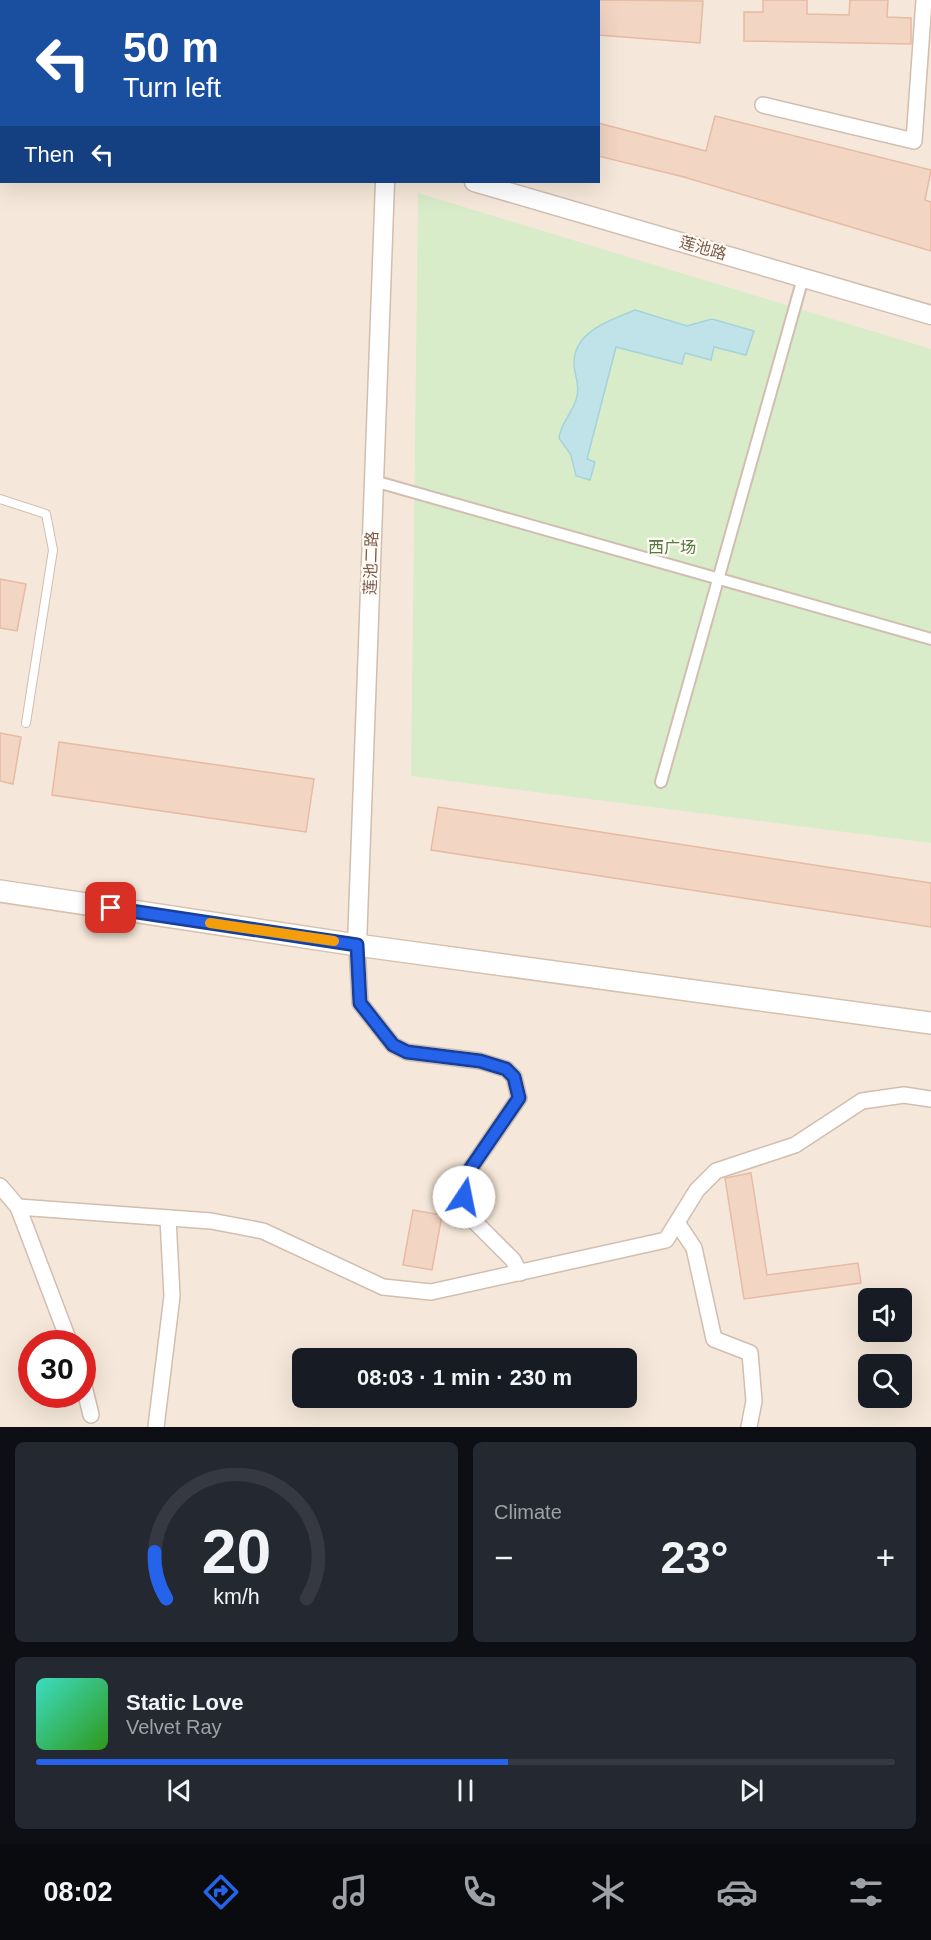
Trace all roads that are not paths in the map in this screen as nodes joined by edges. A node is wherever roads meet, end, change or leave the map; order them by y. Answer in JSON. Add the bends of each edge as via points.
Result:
{"nodes":[{"id":1,"x":924,"y":0,"type":"edge"},
{"id":2,"x":763,"y":105,"type":"dead end"},
{"id":3,"x":385,"y":183,"type":"edge"},
{"id":4,"x":477,"y":183,"type":"edge"},
{"id":5,"x":803,"y":278,"type":"junction"},
{"id":6,"x":931,"y":315,"type":"edge"},
{"id":7,"x":374,"y":481,"type":"junction"},
{"id":8,"x":0,"y":499,"type":"edge"},
{"id":9,"x":718,"y":578,"type":"junction"},
{"id":10,"x":931,"y":639,"type":"edge"},
{"id":11,"x":26,"y":723,"type":"dead end"},
{"id":12,"x":662,"y":782,"type":"dead end"},
{"id":13,"x":0,"y":891,"type":"edge"},
{"id":14,"x":357,"y":945,"type":"junction"},
{"id":15,"x":931,"y":1023,"type":"edge"},
{"id":16,"x":931,"y":1099,"type":"edge"},
{"id":17,"x":0,"y":1186,"type":"edge"},
{"id":18,"x":18,"y":1207,"type":"junction"},
{"id":19,"x":168,"y":1218,"type":"junction"},
{"id":20,"x":678,"y":1224,"type":"junction"},
{"id":21,"x":520,"y":1273,"type":"junction"},
{"id":22,"x":65,"y":1330,"type":"edge"},
{"id":23,"x":89,"y":1408,"type":"edge"},
{"id":24,"x":91,"y":1415,"type":"dead end"},
{"id":25,"x":156,"y":1427,"type":"edge"},
{"id":26,"x":749,"y":1427,"type":"edge"}],
"edges":[{"from":1,"to":2,"type":"street","via":[[914,141]]},
{"from":3,"to":7,"type":"street","name":"莲池二路"},
{"from":4,"to":5,"type":"street","name":"莲池路"},
{"from":5,"to":6,"type":"street","name":"莲池路"},
{"from":5,"to":9,"type":"street"},
{"from":7,"to":9,"type":"street"},
{"from":7,"to":14,"type":"street","name":"莲池二路"},
{"from":8,"to":11,"type":"lane","via":[[46,514],[53,550]]},
{"from":9,"to":10,"type":"street"},
{"from":9,"to":12,"type":"street"},
{"from":13,"to":14,"type":"main road"},
{"from":14,"to":15,"type":"main road"},
{"from":14,"to":21,"type":"street","via":[[360,1003],[393,1045],[407,1052],[480,1061],[506,1069],[514,1077],[519,1098],[462,1181],[466,1213],[513,1260]]},
{"from":16,"to":20,"type":"street","via":[[904,1095],[862,1101],[795,1145],[716,1171],[697,1190]]},
{"from":17,"to":18,"type":"street"},
{"from":18,"to":19,"type":"street"},
{"from":18,"to":22,"type":"street"},
{"from":19,"to":21,"type":"street","via":[[263,1231],[383,1287],[431,1292]]},
{"from":19,"to":25,"type":"street","via":[[172,1296]]},
{"from":20,"to":21,"type":"street","via":[[666,1240]]},
{"from":20,"to":26,"type":"street","via":[[694,1248],[714,1339],[750,1353],[754,1401]]},
{"from":23,"to":24,"type":"street"}]}
